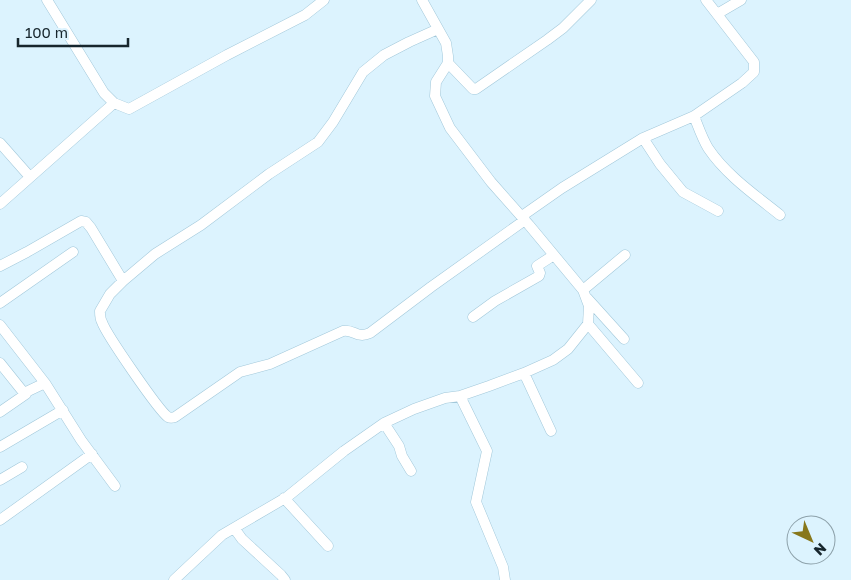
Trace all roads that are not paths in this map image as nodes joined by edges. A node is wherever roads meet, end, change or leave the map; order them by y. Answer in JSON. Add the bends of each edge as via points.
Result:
{"nodes":[{"id":1,"x":47,"y":0,"type":"edge"},
{"id":2,"x":324,"y":0,"type":"edge"},
{"id":3,"x":422,"y":0,"type":"edge"},
{"id":4,"x":591,"y":0,"type":"edge"},
{"id":5,"x":706,"y":0,"type":"edge"},
{"id":6,"x":741,"y":0,"type":"edge"},
{"id":7,"x":718,"y":14,"type":"junction"},
{"id":8,"x":438,"y":29,"type":"junction"},
{"id":9,"x":448,"y":63,"type":"junction"},
{"id":10,"x":114,"y":103,"type":"junction"},
{"id":11,"x":694,"y":116,"type":"junction"},
{"id":12,"x":643,"y":138,"type":"junction"},
{"id":13,"x":0,"y":143,"type":"edge"},
{"id":14,"x":30,"y":177,"type":"junction"},
{"id":15,"x":0,"y":204,"type":"edge"},
{"id":16,"x":718,"y":211,"type":"dead end"},
{"id":17,"x":780,"y":215,"type":"dead end"},
{"id":18,"x":524,"y":218,"type":"junction"},
{"id":19,"x":73,"y":252,"type":"dead end"},
{"id":20,"x":554,"y":255,"type":"junction"},
{"id":21,"x":625,"y":255,"type":"dead end"},
{"id":22,"x":0,"y":266,"type":"edge"},
{"id":23,"x":123,"y":281,"type":"junction"},
{"id":24,"x":584,"y":294,"type":"junction"},
{"id":25,"x":0,"y":303,"type":"edge"},
{"id":26,"x":473,"y":317,"type":"dead end"},
{"id":27,"x":588,"y":324,"type":"junction"},
{"id":28,"x":0,"y":325,"type":"edge"},
{"id":29,"x":624,"y":340,"type":"dead end"},
{"id":30,"x":0,"y":363,"type":"edge"},
{"id":31,"x":524,"y":373,"type":"junction"},
{"id":32,"x":45,"y":383,"type":"junction"},
{"id":33,"x":638,"y":383,"type":"dead end"},
{"id":34,"x":26,"y":394,"type":"junction"},
{"id":35,"x":460,"y":396,"type":"junction"},
{"id":36,"x":63,"y":410,"type":"junction"},
{"id":37,"x":0,"y":412,"type":"edge"},
{"id":38,"x":384,"y":423,"type":"junction"},
{"id":39,"x":551,"y":431,"type":"dead end"},
{"id":40,"x":0,"y":447,"type":"edge"},
{"id":41,"x":92,"y":454,"type":"junction"},
{"id":42,"x":22,"y":467,"type":"dead end"},
{"id":43,"x":411,"y":471,"type":"dead end"},
{"id":44,"x":0,"y":480,"type":"edge"},
{"id":45,"x":115,"y":486,"type":"dead end"},
{"id":46,"x":284,"y":498,"type":"junction"},
{"id":47,"x":0,"y":520,"type":"edge"},
{"id":48,"x":234,"y":528,"type":"junction"},
{"id":49,"x":328,"y":546,"type":"dead end"},
{"id":50,"x":505,"y":579,"type":"edge"},
{"id":51,"x":174,"y":580,"type":"edge"},
{"id":52,"x":285,"y":580,"type":"edge"}],
"edges":[{"from":1,"to":10,"type":"street","via":[[104,93]]},
{"from":2,"to":10,"type":"street","via":[[305,15],[144,102],[129,109]]},
{"from":3,"to":8,"type":"street"},
{"from":4,"to":9,"type":"street","via":[[563,28],[476,89]]},
{"from":5,"to":7,"type":"street"},
{"from":6,"to":7,"type":"street"},
{"from":7,"to":11,"type":"street","via":[[754,62],[754,72]]},
{"from":8,"to":9,"type":"street","via":[[446,43]]},
{"from":8,"to":23,"type":"street","via":[[384,55],[363,72],[318,142],[155,254]]},
{"from":9,"to":18,"type":"street","via":[[436,82],[435,96],[450,128]]},
{"from":10,"to":14,"type":"street"},
{"from":11,"to":12,"type":"street"},
{"from":11,"to":17,"type":"street","via":[[715,158]]},
{"from":12,"to":16,"type":"street","via":[[683,192]]},
{"from":12,"to":18,"type":"street","via":[[562,188]]},
{"from":13,"to":14,"type":"street"},
{"from":14,"to":15,"type":"street"},
{"from":18,"to":20,"type":"street"},
{"from":18,"to":23,"type":"street","via":[[370,333],[360,336],[343,331],[270,364],[240,372],[175,418],[166,416],[102,323],[100,311]]},
{"from":19,"to":25,"type":"street"},
{"from":20,"to":24,"type":"street"},
{"from":20,"to":26,"type":"street","via":[[537,266],[539,276]]},
{"from":21,"to":24,"type":"street"},
{"from":22,"to":23,"type":"street","via":[[81,221],[91,228]]},
{"from":24,"to":27,"type":"street","via":[[589,306]]},
{"from":24,"to":29,"type":"street"},
{"from":27,"to":31,"type":"street","via":[[568,349]]},
{"from":27,"to":33,"type":"street"},
{"from":28,"to":32,"type":"street"},
{"from":30,"to":34,"type":"street"},
{"from":31,"to":35,"type":"street"},
{"from":31,"to":39,"type":"street"},
{"from":32,"to":34,"type":"street"},
{"from":32,"to":36,"type":"street"},
{"from":34,"to":37,"type":"street"},
{"from":35,"to":38,"type":"street","via":[[445,398]]},
{"from":35,"to":50,"type":"street","via":[[487,452],[476,502]]},
{"from":36,"to":40,"type":"street"},
{"from":36,"to":41,"type":"street"},
{"from":38,"to":43,"type":"street"},
{"from":38,"to":46,"type":"street"},
{"from":41,"to":45,"type":"street"},
{"from":41,"to":47,"type":"street"},
{"from":42,"to":44,"type":"street"},
{"from":46,"to":48,"type":"street"},
{"from":46,"to":49,"type":"street"},
{"from":48,"to":51,"type":"street","via":[[222,535]]},
{"from":48,"to":52,"type":"street"}]}
